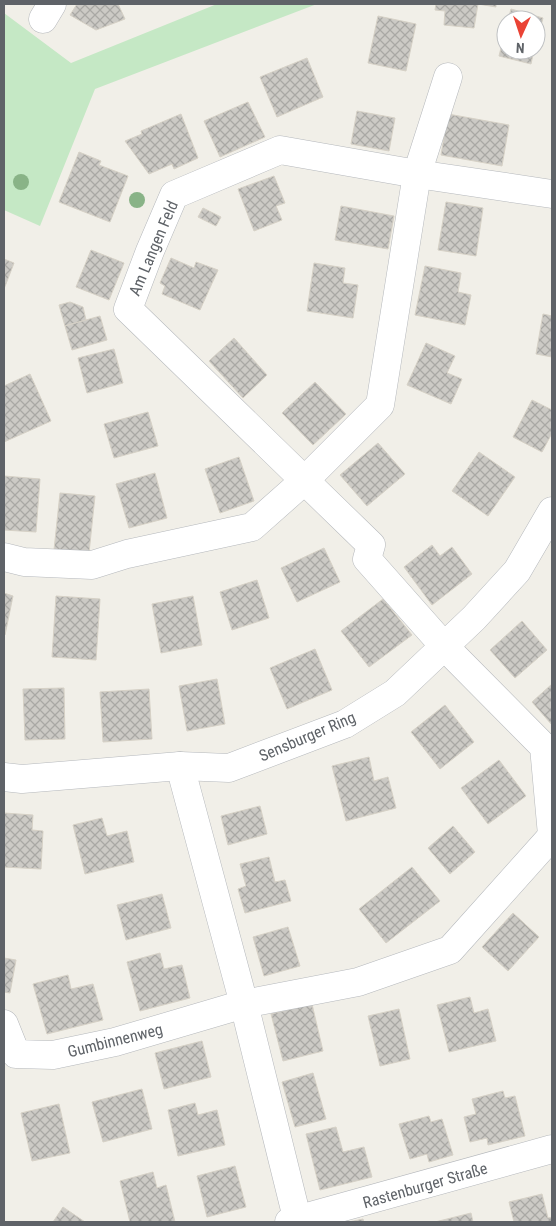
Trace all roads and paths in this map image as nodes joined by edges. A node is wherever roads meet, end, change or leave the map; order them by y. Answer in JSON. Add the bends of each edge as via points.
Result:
{"nodes":[{"id":1,"x":448,"y":77,"type":"dead end"},
{"id":2,"x":417,"y":174,"type":"junction"},
{"id":3,"x":552,"y":194,"type":"edge"},
{"id":4,"x":305,"y":480,"type":"junction"},
{"id":5,"x":552,"y":510,"type":"edge"},
{"id":6,"x":4,"y":557,"type":"edge"},
{"id":7,"x":444,"y":646,"type":"junction"},
{"id":8,"x":180,"y":766,"type":"junction"},
{"id":9,"x":4,"y":777,"type":"edge"},
{"id":10,"x":552,"y":835,"type":"edge"},
{"id":11,"x":244,"y":1004,"type":"junction"},
{"id":12,"x":4,"y":1024,"type":"edge"},
{"id":13,"x":552,"y":1149,"type":"edge"},
{"id":14,"x":295,"y":1221,"type":"edge"}],
"edges":[{"from":1,"to":2,"type":"street"},
{"from":2,"to":3,"type":"street","name":"Am Langen Feld"},
{"from":2,"to":4,"type":"street","via":[[380,405]]},
{"from":2,"to":4,"type":"street","name":"Am Langen Feld","via":[[280,150],[174,195],[128,309]]},
{"from":4,"to":6,"type":"street","via":[[252,527],[127,554],[92,565],[24,562]]},
{"from":4,"to":7,"type":"street","name":"Am Langen Feld","via":[[371,545],[367,559]]},
{"from":5,"to":7,"type":"street","name":"Sensburger Ring","via":[[517,571]]},
{"from":7,"to":8,"type":"street","name":"Sensburger Ring","via":[[395,693],[345,724],[229,768]]},
{"from":7,"to":10,"type":"street","via":[[544,747]]},
{"from":8,"to":9,"type":"street","name":"Sensburger Ring","via":[[22,779]]},
{"from":8,"to":11,"type":"street"},
{"from":10,"to":11,"type":"street","via":[[450,950],[358,982]]},
{"from":11,"to":12,"type":"street","name":"Gumbinnenweg","via":[[115,1042],[53,1055],[16,1054]]},
{"from":11,"to":14,"type":"street"},
{"from":13,"to":14,"type":"street","name":"Rastenburger Straße"}]}
